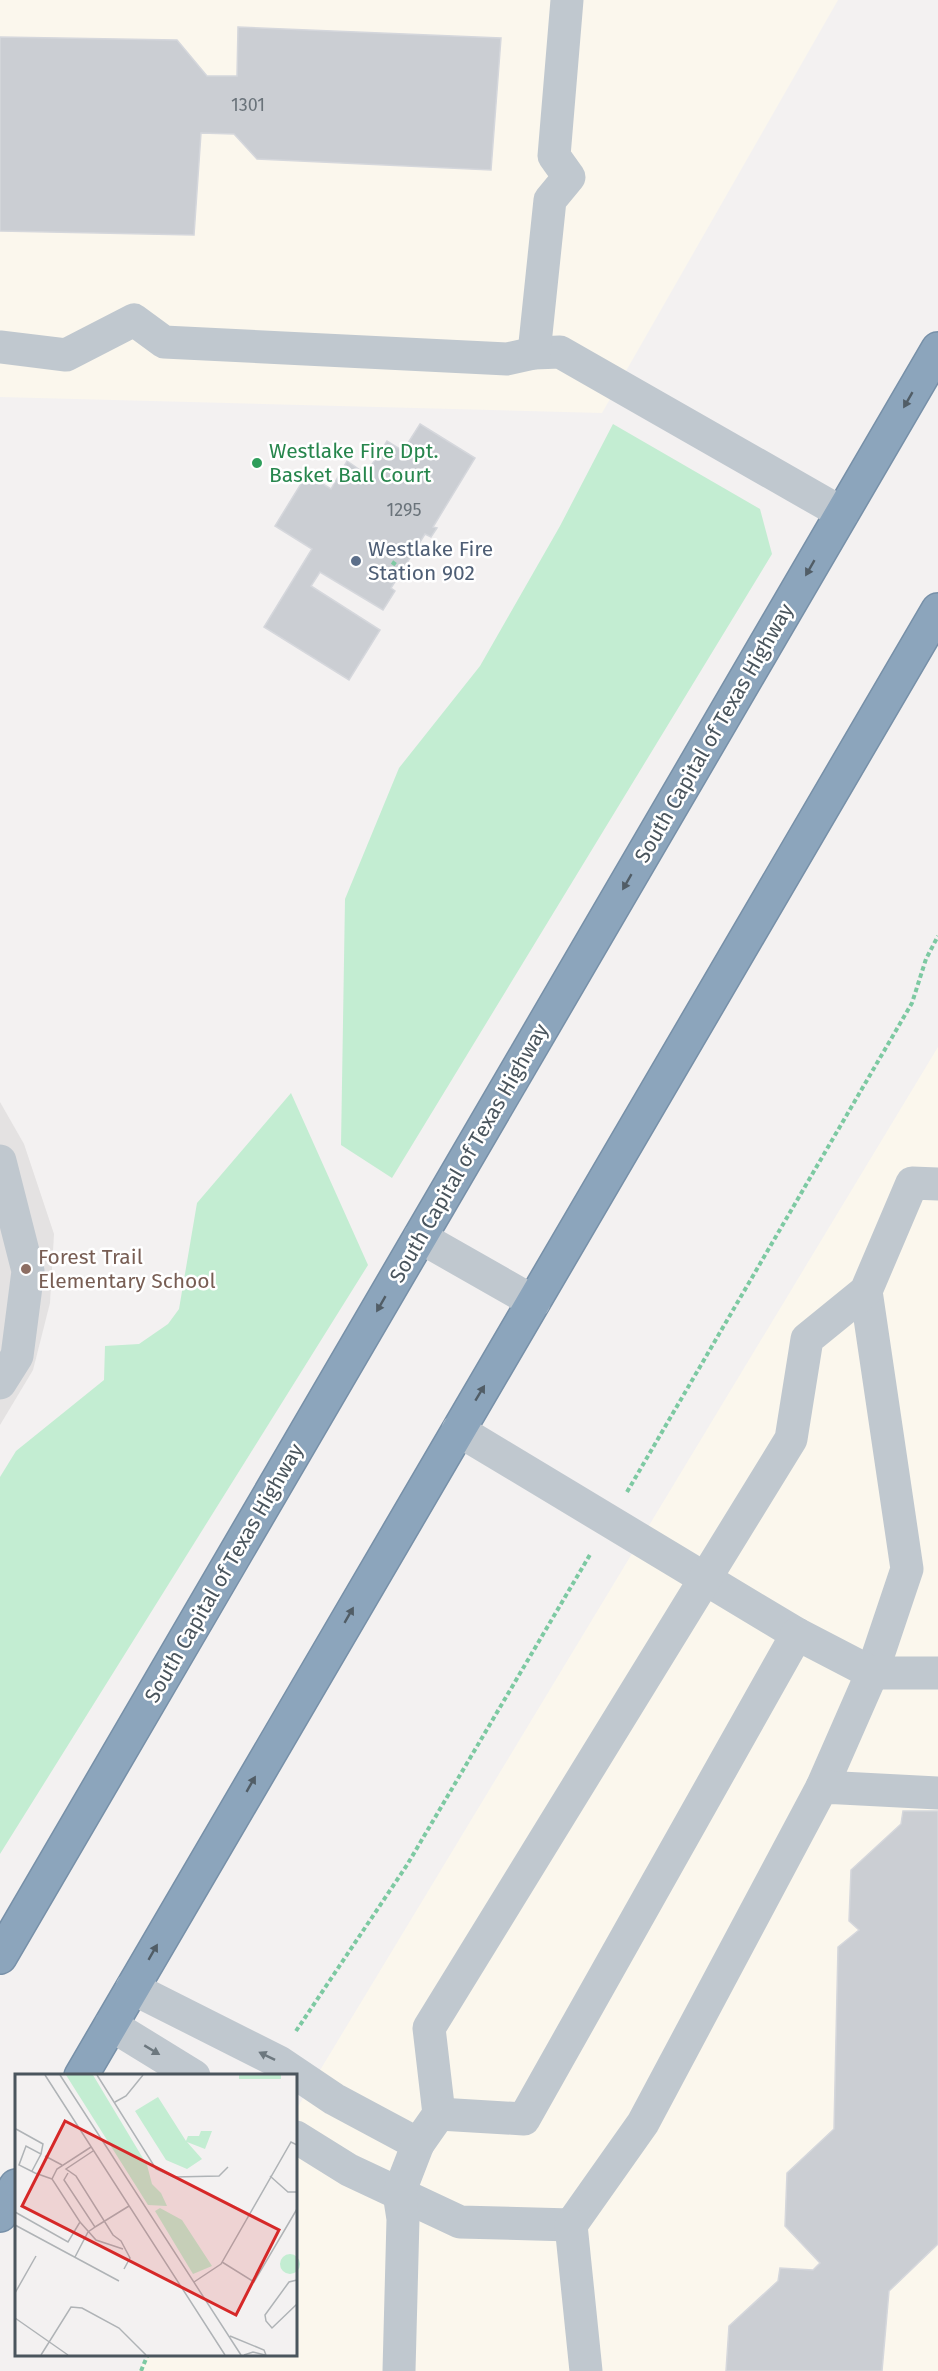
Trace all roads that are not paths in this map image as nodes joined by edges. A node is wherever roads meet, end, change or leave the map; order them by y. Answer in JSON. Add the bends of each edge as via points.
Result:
{"nodes":[{"id":1,"x":567,"y":0,"type":"edge"},
{"id":2,"x":0,"y":347,"type":"edge"},
{"id":3,"x":938,"y":349,"type":"edge"},
{"id":4,"x":534,"y":353,"type":"junction"},
{"id":5,"x":842,"y":513,"type":"junction"},
{"id":6,"x":938,"y":610,"type":"edge"},
{"id":7,"x":0,"y":1161,"type":"edge"},
{"id":8,"x":938,"y":1184,"type":"edge"},
{"id":9,"x":420,"y":1237,"type":"junction"},
{"id":10,"x":866,"y":1291,"type":"junction"},
{"id":11,"x":534,"y":1302,"type":"junction"},
{"id":12,"x":0,"y":1383,"type":"edge"},
{"id":13,"x":458,"y":1430,"type":"junction"},
{"id":14,"x":706,"y":1577,"type":"junction"},
{"id":15,"x":797,"y":1634,"type":"junction"},
{"id":16,"x":872,"y":1673,"type":"junction"},
{"id":17,"x":938,"y":1673,"type":"edge"},
{"id":18,"x":822,"y":1787,"type":"junction"},
{"id":19,"x":938,"y":1793,"type":"edge"},
{"id":20,"x":0,"y":1957,"type":"edge"},
{"id":21,"x":132,"y":1989,"type":"junction"},
{"id":22,"x":111,"y":2025,"type":"junction"},
{"id":23,"x":82,"y":2074,"type":"edge"},
{"id":24,"x":191,"y":2074,"type":"edge"},
{"id":25,"x":297,"y":2074,"type":"edge"},
{"id":26,"x":297,"y":2074,"type":"edge"},
{"id":27,"x":439,"y":2114,"type":"junction"},
{"id":28,"x":301,"y":2140,"type":"edge"},
{"id":29,"x":418,"y":2144,"type":"junction"},
{"id":30,"x":15,"y":2188,"type":"edge"},
{"id":31,"x":399,"y":2193,"type":"junction"},
{"id":32,"x":0,"y":2215,"type":"edge"},
{"id":33,"x":571,"y":2225,"type":"junction"},
{"id":34,"x":399,"y":2371,"type":"edge"},
{"id":35,"x":586,"y":2371,"type":"edge"}],
"edges":[{"from":1,"to":4,"type":"lane","via":[[554,156],[569,177],[550,200]]},
{"from":2,"to":4,"type":"lane","via":[[66,355],[134,320],[164,342],[507,359]]},
{"from":3,"to":5,"type":"highway","name":"South Capital of Texas Highway","one_way":true},
{"from":4,"to":5,"type":"lane","via":[[560,352]]},
{"from":5,"to":9,"type":"highway","name":"South Capital of Texas Highway","one_way":true},
{"from":6,"to":11,"type":"highway"},
{"from":7,"to":12,"type":"lane","via":[[28,1271],[17,1356]]},
{"from":8,"to":10,"type":"lane","via":[[912,1183]]},
{"from":9,"to":11,"type":"lane"},
{"from":9,"to":20,"type":"highway","name":"South Capital of Texas Highway","one_way":true},
{"from":10,"to":14,"type":"lane","via":[[807,1338],[791,1439]]},
{"from":10,"to":16,"type":"lane","via":[[908,1569]]},
{"from":13,"to":11,"type":"highway","one_way":true},
{"from":13,"to":14,"type":"lane"},
{"from":21,"to":13,"type":"highway","one_way":true},
{"from":14,"to":15,"type":"lane"},
{"from":14,"to":27,"type":"lane","via":[[429,2028]]},
{"from":15,"to":16,"type":"lane"},
{"from":15,"to":27,"type":"lane","via":[[524,2119]]},
{"from":16,"to":17,"type":"lane"},
{"from":16,"to":18,"type":"lane"},
{"from":18,"to":19,"type":"lane"},
{"from":18,"to":33,"type":"lane","via":[[643,2123]]},
{"from":21,"to":22,"type":"highway"},
{"from":26,"to":21,"type":"lane","one_way":true},
{"from":22,"to":23,"type":"highway"},
{"from":22,"to":24,"type":"lane","one_way":true},
{"from":29,"to":25,"type":"lane","one_way":true,"via":[[334,2099]]},
{"from":27,"to":29,"type":"lane"},
{"from":28,"to":31,"type":"lane","via":[[349,2170]]},
{"from":29,"to":31,"type":"lane"},
{"from":30,"to":32,"type":"highway"},
{"from":31,"to":33,"type":"lane","via":[[460,2222]]},
{"from":31,"to":34,"type":"lane","via":[[403,2219]]},
{"from":33,"to":35,"type":"lane"}]}
